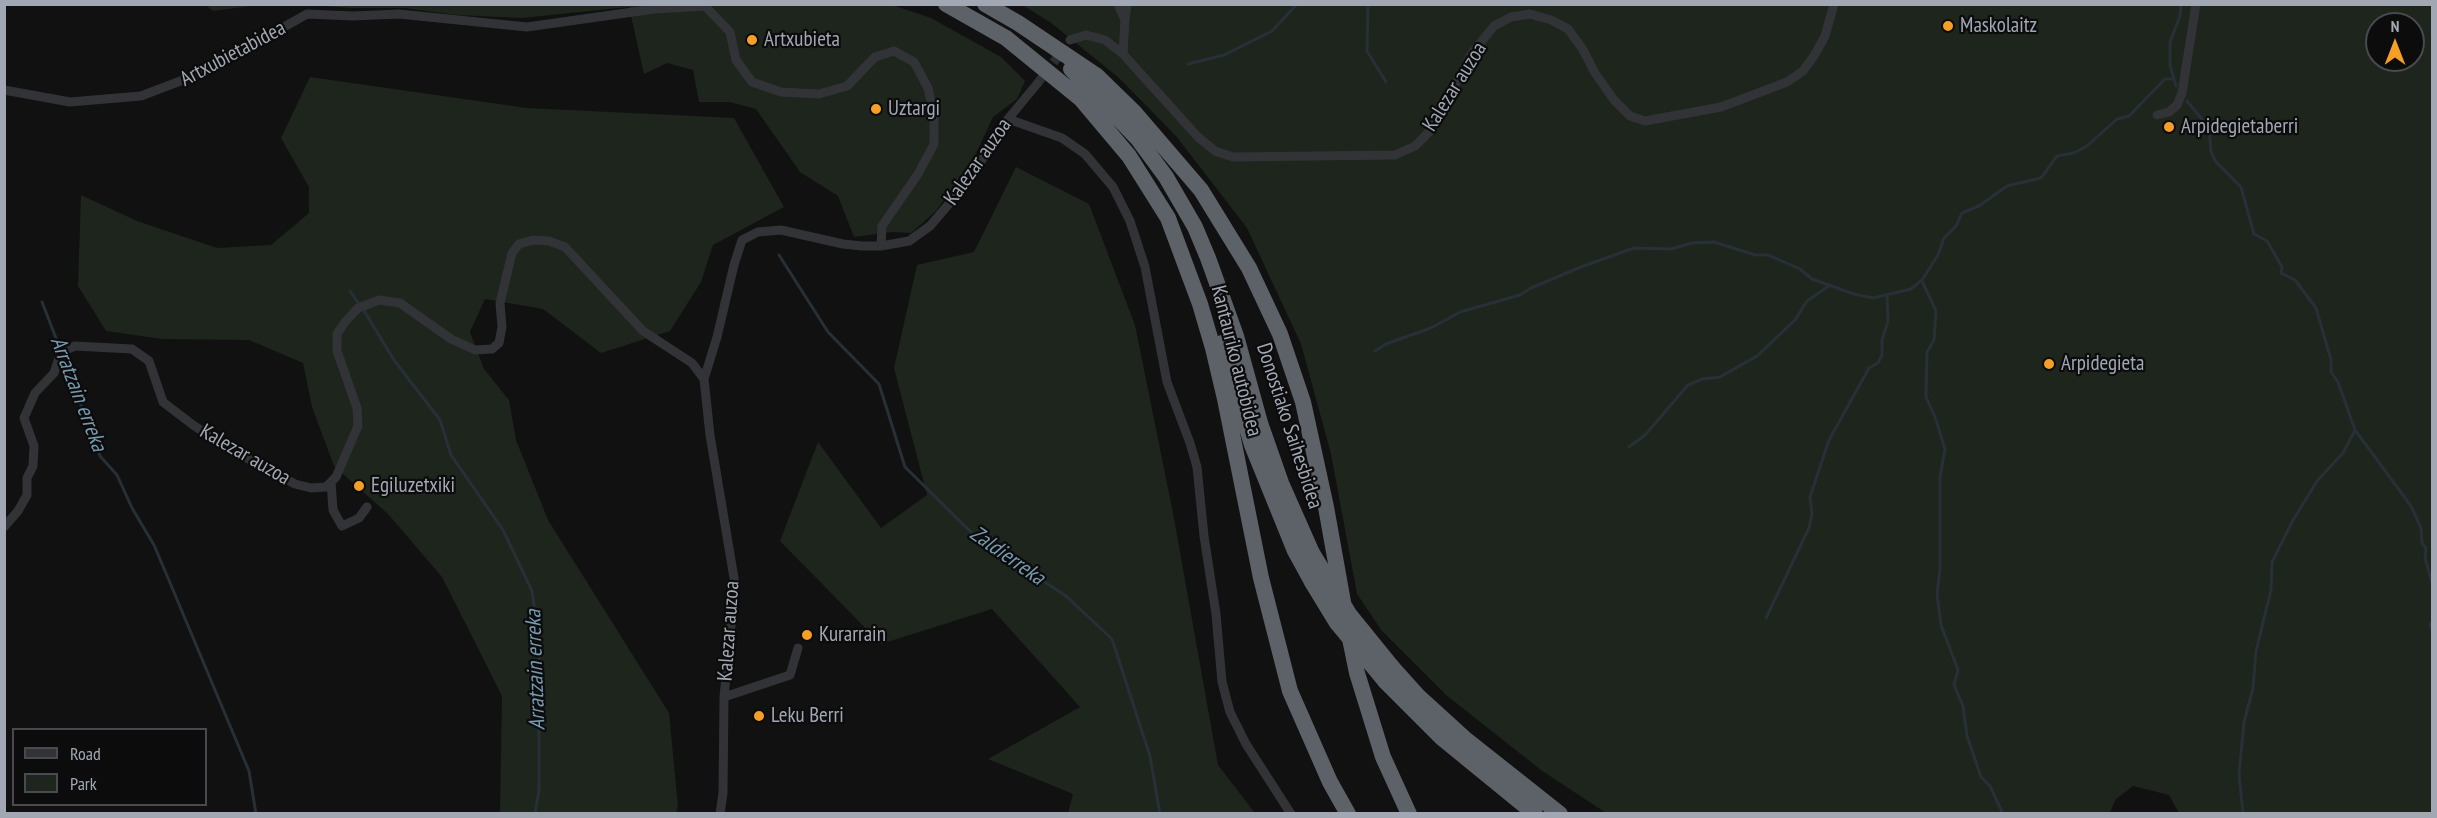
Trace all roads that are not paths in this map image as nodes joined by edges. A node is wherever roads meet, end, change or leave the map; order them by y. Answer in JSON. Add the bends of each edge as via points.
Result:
{"nodes":[{"id":1,"x":946,"y":4,"type":"edge"},
{"id":2,"x":985,"y":4,"type":"edge"},
{"id":3,"x":1118,"y":4,"type":"edge"},
{"id":4,"x":1127,"y":4,"type":"edge"},
{"id":5,"x":1834,"y":4,"type":"edge"},
{"id":6,"x":2196,"y":4,"type":"edge"},
{"id":7,"x":1125,"y":20,"type":"junction"},
{"id":8,"x":1018,"y":22,"type":"junction"},
{"id":9,"x":1070,"y":40,"type":"dead end"},
{"id":10,"x":1123,"y":54,"type":"junction"},
{"id":11,"x":1037,"y":84,"type":"tunnel mouth"},
{"id":12,"x":4,"y":90,"type":"edge"},
{"id":13,"x":2157,"y":115,"type":"dead end"},
{"id":14,"x":1008,"y":119,"type":"junction"},
{"id":15,"x":1168,"y":218,"type":"junction"},
{"id":16,"x":881,"y":246,"type":"junction"},
{"id":17,"x":704,"y":379,"type":"junction"},
{"id":18,"x":331,"y":482,"type":"junction"},
{"id":19,"x":367,"y":507,"type":"dead end"},
{"id":20,"x":4,"y":527,"type":"edge"},
{"id":21,"x":798,"y":648,"type":"dead end"},
{"id":22,"x":1389,"y":674,"type":"junction"},
{"id":23,"x":724,"y":697,"type":"junction"},
{"id":24,"x":720,"y":813,"type":"edge"},
{"id":25,"x":1291,"y":813,"type":"edge"},
{"id":26,"x":1348,"y":813,"type":"edge"},
{"id":27,"x":1409,"y":813,"type":"edge"},
{"id":28,"x":1535,"y":813,"type":"edge"},
{"id":29,"x":1560,"y":813,"type":"edge"}],
"edges":[{"from":1,"to":15,"type":"highway","name":"Kantauriko autobidea","via":[[1006,38],[1081,99],[1129,156]]},
{"from":2,"to":8,"type":"highway","name":"Kantauriko autobidea"},
{"from":3,"to":7,"type":"street"},
{"from":4,"to":7,"type":"street"},
{"from":5,"to":10,"type":"street","name":"Kalezar auzoa","via":[[1825,36],[1814,56],[1803,71],[1787,82],[1721,107],[1645,121],[1630,116],[1614,100],[1568,29],[1530,14],[1511,17],[1494,26],[1472,54],[1432,129],[1415,146],[1395,155],[1224,154],[1198,136]]},
{"from":6,"to":13,"type":"street","via":[[2182,93],[2177,105]]},
{"from":7,"to":10,"type":"street"},
{"from":8,"to":22,"type":"highway","name":"Donostiako Saihesbidea","bridge":true,"via":[[1122,120],[1179,198],[1208,258],[1236,336],[1270,453],[1298,526]]},
{"from":8,"to":27,"type":"highway","name":"Kantauriko autobidea","via":[[1097,76],[1134,112],[1201,190],[1249,268],[1280,334],[1303,402],[1357,673],[1383,757]]},
{"from":9,"to":10,"type":"street","name":"Kalezar auzoa","via":[[1086,35],[1105,40]]},
{"from":11,"to":14,"type":"street","name":"Kalezar auzoa"},
{"from":12,"to":16,"type":"street","name":"Artxubietabidea","via":[[70,102],[141,96],[204,72],[307,14],[399,14],[527,27],[705,6],[730,32],[736,60],[752,82],[781,92],[819,94],[848,86],[875,57],[894,51],[914,62],[928,88],[934,115],[934,144],[882,226]]},
{"from":14,"to":16,"type":"street","name":"Kalezar auzoa","via":[[971,178],[930,226],[909,241]]},
{"from":14,"to":25,"type":"street","via":[[1062,138],[1085,154],[1113,187],[1130,221],[1145,267],[1167,382],[1197,466],[1222,682],[1230,712]]},
{"from":15,"to":22,"type":"highway","name":"Donostiako Saihesbidea","bridge":true,"via":[[1210,303],[1252,445],[1295,551],[1337,623]]},
{"from":15,"to":26,"type":"highway","name":"Kantauriko autobidea","via":[[1213,348],[1261,578],[1290,691]]},
{"from":16,"to":17,"type":"street","name":"Kalezar auzoa","via":[[843,244],[781,230],[758,232],[742,240]]},
{"from":17,"to":18,"type":"street","via":[[692,363],[643,331],[565,247],[532,240],[519,244],[512,253],[500,303],[499,343],[492,349],[475,350],[451,339],[400,303],[379,300],[362,307],[337,334],[337,351],[357,408],[358,426]]},
{"from":17,"to":23,"type":"street","name":"Kalezar auzoa","via":[[735,584]]},
{"from":18,"to":19,"type":"street","via":[[333,510],[342,526],[359,518]]},
{"from":18,"to":20,"type":"street","name":"Kalezar auzoa","via":[[311,488],[295,484],[193,425],[163,402],[149,361],[132,349],[75,346],[64,351],[54,373],[35,393],[24,418],[34,446],[33,466],[27,478],[27,495]]},
{"from":21,"to":23,"type":"street","via":[[790,675]]},
{"from":22,"to":28,"type":"highway","name":"Donostiako Saihesbidea","via":[[1442,738]]},
{"from":22,"to":29,"type":"highway","name":"Donostiako Saihesbidea"},
{"from":23,"to":24,"type":"street","name":"Kalezar auzoa"}]}
